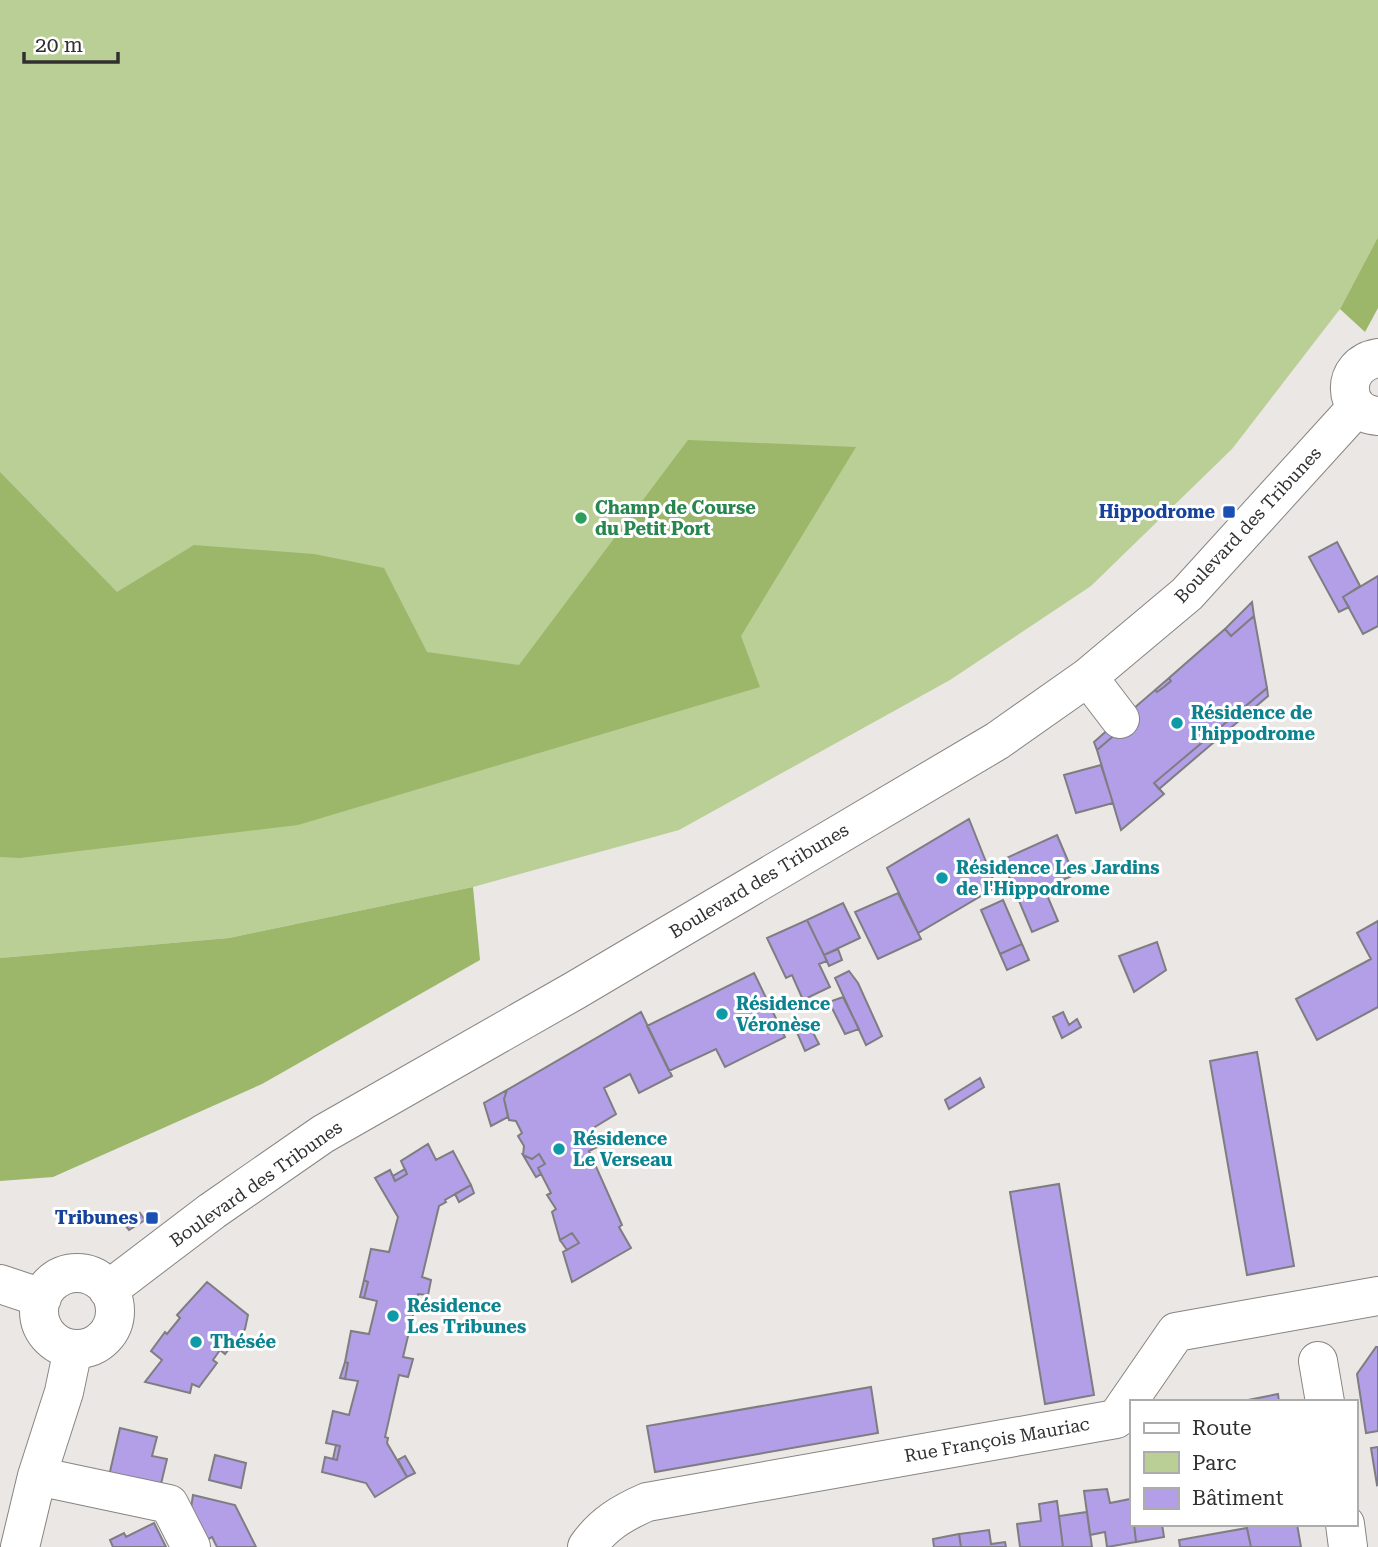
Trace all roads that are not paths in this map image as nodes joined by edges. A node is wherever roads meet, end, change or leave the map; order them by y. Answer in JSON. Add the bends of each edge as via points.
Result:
{"nodes":[{"id":1,"x":1378,"y":358,"type":"edge"},
{"id":2,"x":1368,"y":412,"type":"edge"},
{"id":3,"x":1088,"y":677,"type":"junction"},
{"id":4,"x":1120,"y":719,"type":"dead end"},
{"id":5,"x":0,"y":1284,"type":"edge"},
{"id":6,"x":108,"y":1290,"type":"junction"},
{"id":7,"x":1378,"y":1296,"type":"edge"},
{"id":8,"x":42,"y":1298,"type":"junction"},
{"id":9,"x":73,"y":1349,"type":"junction"},
{"id":10,"x":1318,"y":1361,"type":"dead end"},
{"id":11,"x":1325,"y":1400,"type":"edge"},
{"id":12,"x":37,"y":1476,"type":"junction"},
{"id":13,"x":1345,"y":1526,"type":"edge"},
{"id":14,"x":20,"y":1547,"type":"edge"},
{"id":15,"x":191,"y":1547,"type":"edge"},
{"id":16,"x":587,"y":1547,"type":"edge"},
{"id":17,"x":1349,"y":1547,"type":"edge"}],
"edges":[{"from":1,"to":2,"type":"street","via":[[1362,364],[1350,380],[1352,399]]},
{"from":2,"to":3,"type":"street","name":"Boulevard des Tribunes","via":[[1187,594]]},
{"from":3,"to":4,"type":"street"},
{"from":3,"to":6,"type":"street","name":"Boulevard des Tribunes","via":[[997,741],[323,1134]]},
{"from":5,"to":8,"type":"street"},
{"from":6,"to":8,"type":"street","via":[[90,1275],[67,1275],[56,1279]]},
{"from":6,"to":9,"type":"street","via":[[115,1313],[106,1336]]},
{"from":7,"to":16,"type":"street","name":"Rue François Mauriac","via":[[1176,1332],[1116,1419],[648,1502],[620,1514]]},
{"from":8,"to":9,"type":"street","via":[[39,1309],[45,1331]]},
{"from":9,"to":12,"type":"street"},
{"from":10,"to":11,"type":"street"},
{"from":12,"to":14,"type":"street"},
{"from":12,"to":15,"type":"street","via":[[169,1504]]},
{"from":13,"to":17,"type":"street"}]}
